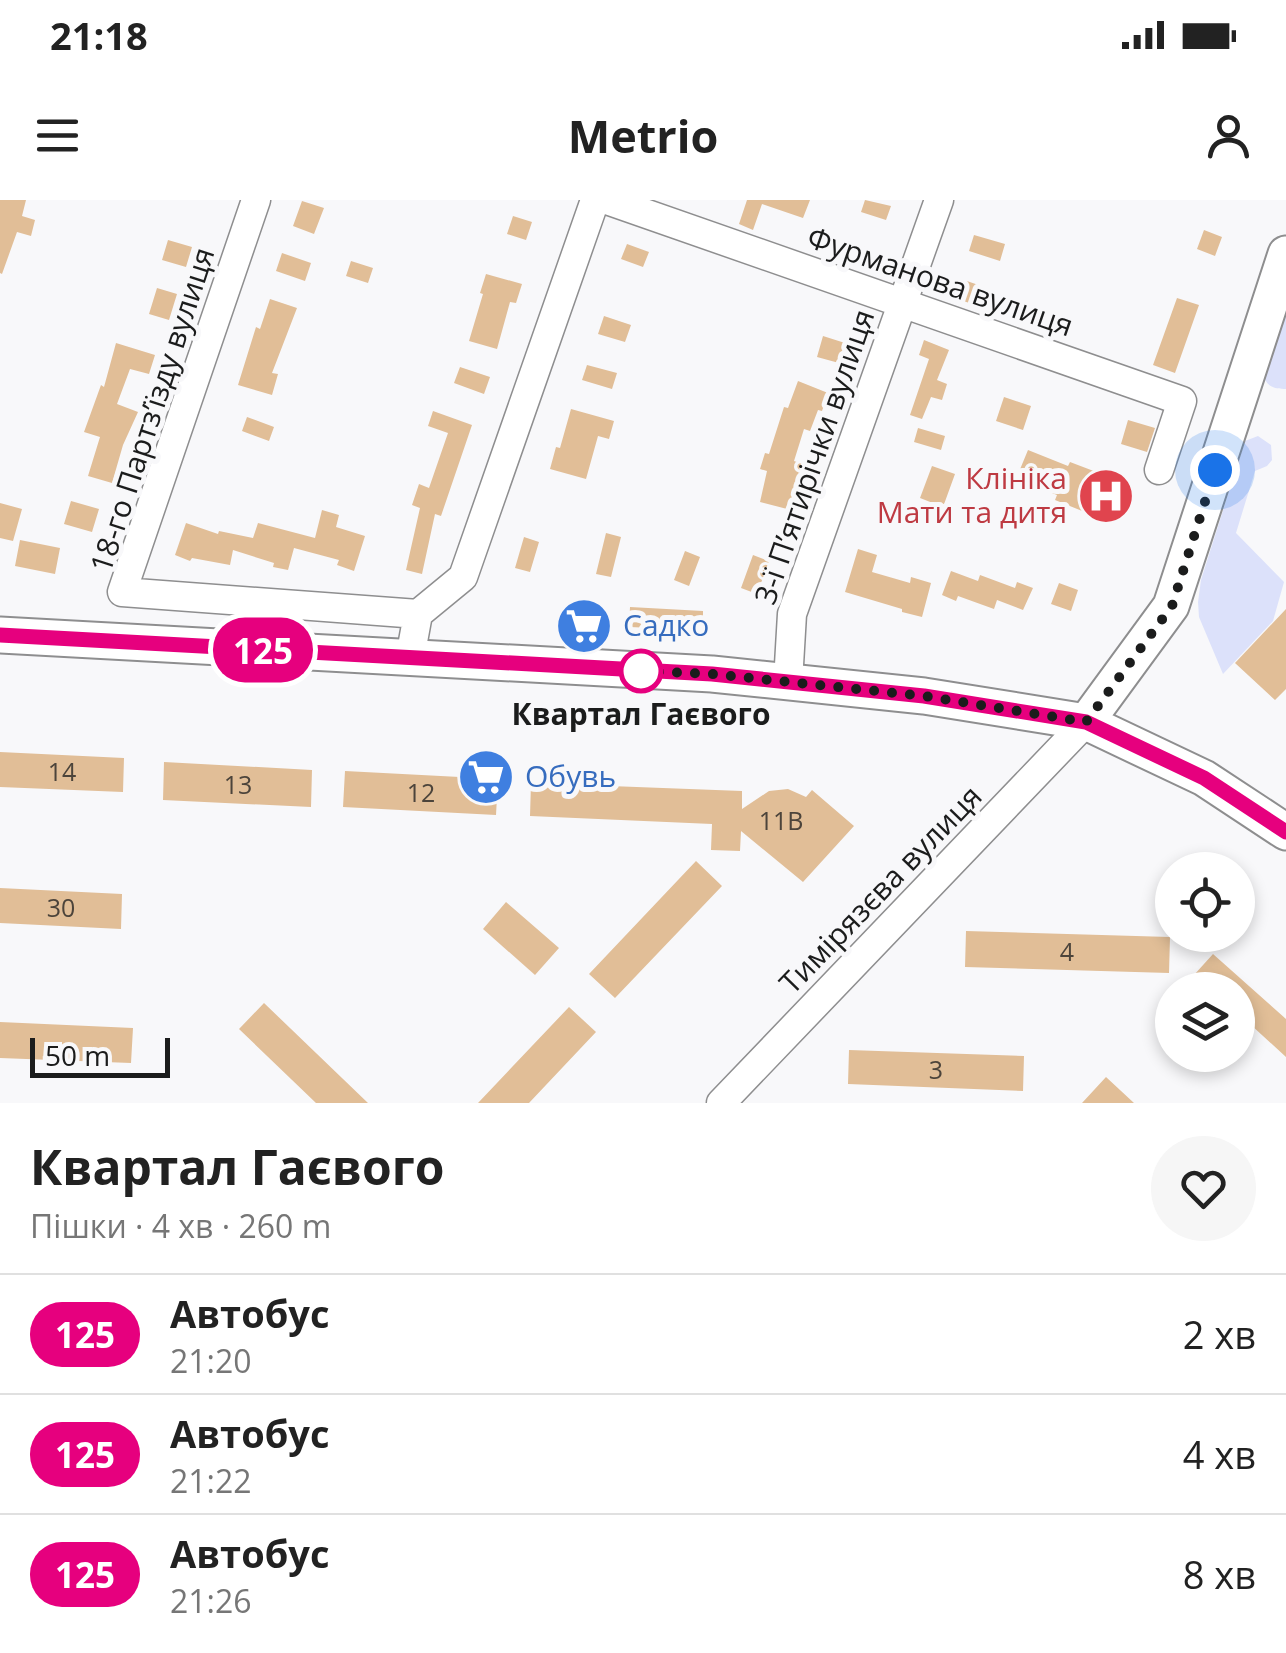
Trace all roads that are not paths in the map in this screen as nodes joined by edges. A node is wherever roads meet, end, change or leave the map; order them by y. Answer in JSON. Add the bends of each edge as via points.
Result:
{"nodes":[{"id":1,"x":256,"y":200,"type":"edge"},
{"id":2,"x":595,"y":200,"type":"edge"},
{"id":3,"x":607,"y":200,"type":"edge"},
{"id":4,"x":939,"y":200,"type":"edge"},
{"id":5,"x":1286,"y":254,"type":"edge"},
{"id":6,"x":903,"y":304,"type":"junction"},
{"id":7,"x":1159,"y":470,"type":"dead end"},
{"id":8,"x":418,"y":614,"type":"junction"},
{"id":9,"x":0,"y":635,"type":"edge"},
{"id":10,"x":410,"y":658,"type":"junction"},
{"id":11,"x":788,"y":682,"type":"junction"},
{"id":12,"x":1086,"y":722,"type":"junction"},
{"id":13,"x":1286,"y":832,"type":"edge"},
{"id":14,"x":721,"y":1103,"type":"edge"}],
"edges":[{"from":1,"to":8,"type":"street","name":"18-го Партз’їзду вулиця","via":[[122,592]]},
{"from":2,"to":8,"type":"street","via":[[463,577]]},
{"from":3,"to":6,"type":"street","name":"Фурманова вулиця"},
{"from":4,"to":6,"type":"street","name":"3-ї П’ятирічки вулиця"},
{"from":5,"to":12,"type":"main road","via":[[1172,606]]},
{"from":6,"to":7,"type":"street","name":"Фурманова вулиця","via":[[1182,402]]},
{"from":6,"to":11,"type":"street","name":"3-ї П’ятирічки вулиця","via":[[792,614]]},
{"from":8,"to":10,"type":"street"},
{"from":9,"to":10,"type":"main road"},
{"from":10,"to":11,"type":"main road"},
{"from":11,"to":12,"type":"main road"},
{"from":12,"to":13,"type":"main road","via":[[1204,778]]},
{"from":12,"to":14,"type":"street","name":"Тимірязєва вулиця"}]}
